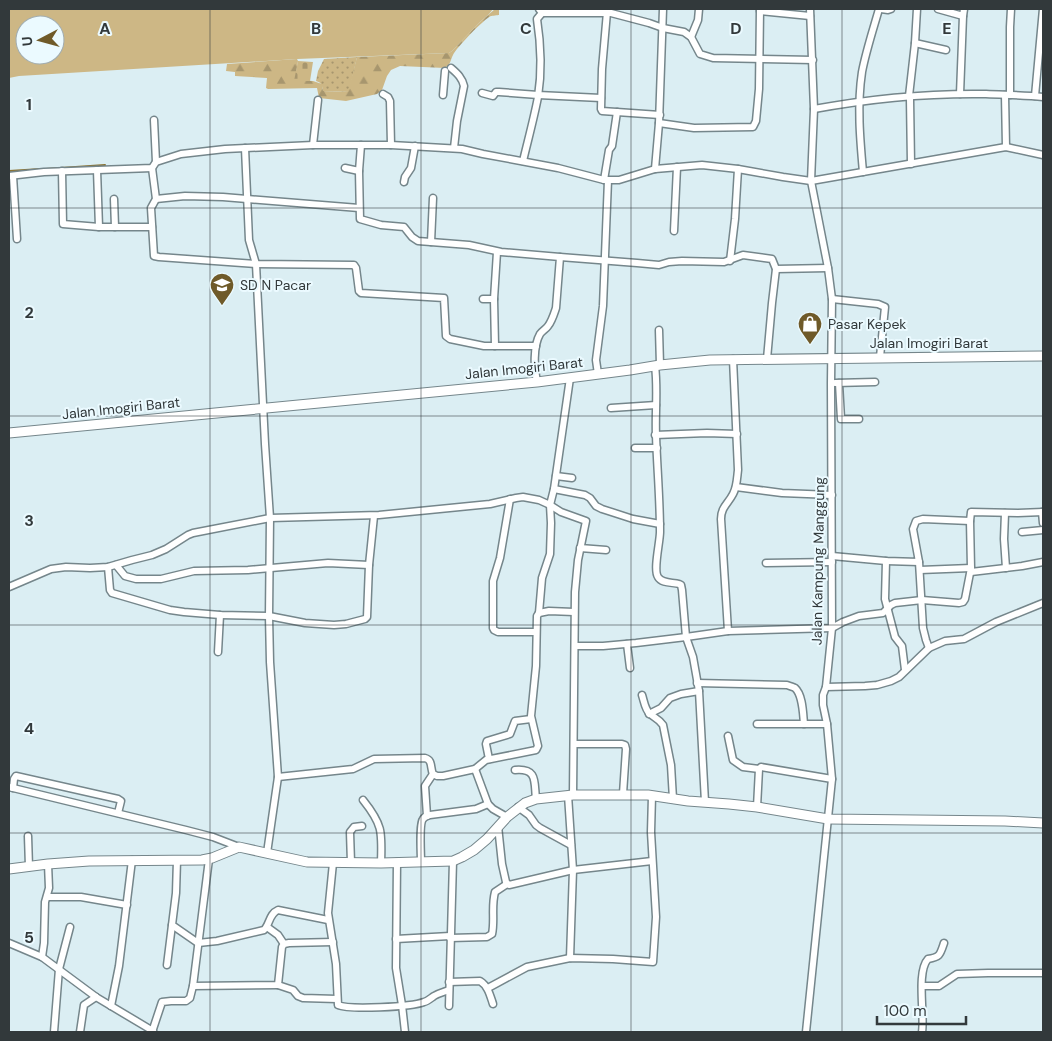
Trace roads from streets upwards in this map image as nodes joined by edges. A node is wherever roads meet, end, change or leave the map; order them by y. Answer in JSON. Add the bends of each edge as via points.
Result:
{"nodes":[{"id":1,"x":663,"y":9,"type":"edge"},
{"id":2,"x":699,"y":9,"type":"edge"},
{"id":3,"x":880,"y":9,"type":"edge"},
{"id":4,"x":892,"y":9,"type":"edge"},
{"id":5,"x":917,"y":9,"type":"edge"},
{"id":6,"x":938,"y":9,"type":"edge"},
{"id":7,"x":1011,"y":9,"type":"edge"},
{"id":8,"x":1043,"y":9,"type":"edge"},
{"id":9,"x":598,"y":10,"type":"edge"},
{"id":10,"x":760,"y":10,"type":"edge"},
{"id":11,"x":540,"y":11,"type":"edge"},
{"id":12,"x":607,"y":12,"type":"junction"},
{"id":13,"x":810,"y":12,"type":"edge"},
{"id":14,"x":963,"y":12,"type":"edge"},
{"id":15,"x":1043,"y":17,"type":"edge"},
{"id":16,"x":663,"y":28,"type":"junction"},
{"id":17,"x":691,"y":37,"type":"junction"},
{"id":18,"x":915,"y":43,"type":"junction"},
{"id":19,"x":946,"y":50,"type":"dead end"},
{"id":20,"x":759,"y":58,"type":"junction"},
{"id":21,"x":813,"y":60,"type":"junction"},
{"id":22,"x":482,"y":93,"type":"dead end"},
{"id":23,"x":383,"y":94,"type":"dead end"},
{"id":24,"x":960,"y":94,"type":"junction"},
{"id":25,"x":444,"y":95,"type":"dead end"},
{"id":26,"x":538,"y":95,"type":"junction"},
{"id":27,"x":1008,"y":95,"type":"junction"},
{"id":28,"x":909,"y":96,"type":"junction"},
{"id":29,"x":1035,"y":96,"type":"junction"},
{"id":30,"x":1043,"y":97,"type":"edge"},
{"id":31,"x":600,"y":98,"type":"junction"},
{"id":32,"x":318,"y":100,"type":"dead end"},
{"id":33,"x":860,"y":101,"type":"junction"},
{"id":34,"x":814,"y":109,"type":"junction"},
{"id":35,"x":617,"y":112,"type":"junction"},
{"id":36,"x":660,"y":115,"type":"junction"},
{"id":37,"x":154,"y":120,"type":"dead end"},
{"id":38,"x":660,"y":123,"type":"junction"},
{"id":39,"x":313,"y":145,"type":"junction"},
{"id":40,"x":362,"y":145,"type":"junction"},
{"id":41,"x":391,"y":145,"type":"junction"},
{"id":42,"x":415,"y":146,"type":"junction"},
{"id":43,"x":245,"y":148,"type":"junction"},
{"id":44,"x":454,"y":148,"type":"junction"},
{"id":45,"x":1006,"y":148,"type":"junction"},
{"id":46,"x":1043,"y":155,"type":"edge"},
{"id":47,"x":523,"y":161,"type":"junction"},
{"id":48,"x":911,"y":164,"type":"junction"},
{"id":49,"x":154,"y":165,"type":"junction"},
{"id":50,"x":677,"y":167,"type":"junction"},
{"id":51,"x":345,"y":168,"type":"dead end"},
{"id":52,"x":655,"y":169,"type":"junction"},
{"id":53,"x":738,"y":169,"type":"junction"},
{"id":54,"x":97,"y":170,"type":"junction"},
{"id":55,"x":62,"y":171,"type":"junction"},
{"id":56,"x":359,"y":171,"type":"junction"},
{"id":57,"x":863,"y":172,"type":"junction"},
{"id":58,"x":11,"y":176,"type":"edge"},
{"id":59,"x":606,"y":180,"type":"junction"},
{"id":60,"x":811,"y":181,"type":"junction"},
{"id":61,"x":404,"y":182,"type":"dead end"},
{"id":62,"x":433,"y":198,"type":"dead end"},
{"id":63,"x":114,"y":199,"type":"dead end"},
{"id":64,"x":156,"y":199,"type":"junction"},
{"id":65,"x":248,"y":199,"type":"junction"},
{"id":66,"x":359,"y":208,"type":"junction"},
{"id":67,"x":99,"y":227,"type":"junction"},
{"id":68,"x":115,"y":227,"type":"junction"},
{"id":69,"x":152,"y":227,"type":"junction"},
{"id":70,"x":674,"y":231,"type":"dead end"},
{"id":71,"x":17,"y":239,"type":"dead end"},
{"id":72,"x":431,"y":242,"type":"junction"},
{"id":73,"x":497,"y":252,"type":"junction"},
{"id":74,"x":560,"y":257,"type":"junction"},
{"id":75,"x":604,"y":261,"type":"junction"},
{"id":76,"x":730,"y":261,"type":"junction"},
{"id":77,"x":256,"y":264,"type":"junction"},
{"id":78,"x":828,"y":268,"type":"junction"},
{"id":79,"x":776,"y":269,"type":"junction"},
{"id":80,"x":483,"y":299,"type":"dead end"},
{"id":81,"x":494,"y":299,"type":"junction"},
{"id":82,"x":832,"y":299,"type":"junction"},
{"id":83,"x":659,"y":330,"type":"dead end"},
{"id":84,"x":495,"y":346,"type":"junction"},
{"id":85,"x":536,"y":346,"type":"junction"},
{"id":86,"x":1043,"y":356,"type":"edge"},
{"id":87,"x":880,"y":357,"type":"junction"},
{"id":88,"x":832,"y":358,"type":"junction"},
{"id":89,"x":733,"y":359,"type":"junction"},
{"id":90,"x":767,"y":359,"type":"junction"},
{"id":91,"x":658,"y":365,"type":"junction"},
{"id":92,"x":597,"y":372,"type":"junction"},
{"id":93,"x":570,"y":378,"type":"junction"},
{"id":94,"x":536,"y":379,"type":"junction"},
{"id":95,"x":874,"y":382,"type":"dead end"},
{"id":96,"x":835,"y":383,"type":"junction"},
{"id":97,"x":656,"y":405,"type":"junction"},
{"id":98,"x":263,"y":406,"type":"junction"},
{"id":99,"x":611,"y":408,"type":"dead end"},
{"id":100,"x":841,"y":419,"type":"junction"},
{"id":101,"x":859,"y":419,"type":"dead end"},
{"id":102,"x":832,"y":420,"type":"junction"},
{"id":103,"x":9,"y":432,"type":"edge"},
{"id":104,"x":738,"y":434,"type":"junction"},
{"id":105,"x":656,"y":435,"type":"junction"},
{"id":106,"x":635,"y":448,"type":"dead end"},
{"id":107,"x":657,"y":448,"type":"junction"},
{"id":108,"x":556,"y":476,"type":"junction"},
{"id":109,"x":572,"y":478,"type":"dead end"},
{"id":110,"x":736,"y":487,"type":"junction"},
{"id":111,"x":554,"y":489,"type":"junction"},
{"id":112,"x":832,"y":496,"type":"junction"},
{"id":113,"x":510,"y":499,"type":"junction"},
{"id":114,"x":550,"y":505,"type":"junction"},
{"id":115,"x":1043,"y":512,"type":"edge"},
{"id":116,"x":1005,"y":513,"type":"junction"},
{"id":117,"x":374,"y":516,"type":"junction"},
{"id":118,"x":270,"y":518,"type":"junction"},
{"id":119,"x":970,"y":521,"type":"junction"},
{"id":120,"x":1043,"y":523,"type":"edge"},
{"id":121,"x":660,"y":524,"type":"junction"},
{"id":122,"x":1043,"y":530,"type":"edge"},
{"id":123,"x":1022,"y":532,"type":"dead end"},
{"id":124,"x":580,"y":548,"type":"junction"},
{"id":125,"x":606,"y":550,"type":"dead end"},
{"id":126,"x":832,"y":559,"type":"junction"},
{"id":127,"x":886,"y":561,"type":"junction"},
{"id":128,"x":919,"y":562,"type":"junction"},
{"id":129,"x":1043,"y":562,"type":"edge"},
{"id":130,"x":766,"y":563,"type":"dead end"},
{"id":131,"x":116,"y":565,"type":"junction"},
{"id":132,"x":369,"y":565,"type":"junction"},
{"id":133,"x":108,"y":568,"type":"junction"},
{"id":134,"x":269,"y":568,"type":"junction"},
{"id":135,"x":1006,"y":568,"type":"junction"},
{"id":136,"x":920,"y":570,"type":"junction"},
{"id":137,"x":971,"y":570,"type":"junction"},
{"id":138,"x":9,"y":587,"type":"edge"},
{"id":139,"x":922,"y":600,"type":"junction"},
{"id":140,"x":1043,"y":603,"type":"edge"},
{"id":141,"x":888,"y":608,"type":"junction"},
{"id":142,"x":574,"y":612,"type":"junction"},
{"id":143,"x":539,"y":613,"type":"junction"},
{"id":144,"x":220,"y":615,"type":"junction"},
{"id":145,"x":269,"y":616,"type":"junction"},
{"id":146,"x":832,"y":628,"type":"junction"},
{"id":147,"x":728,"y":630,"type":"junction"},
{"id":148,"x":536,"y":632,"type":"junction"},
{"id":149,"x":686,"y":637,"type":"junction"},
{"id":150,"x":627,"y":644,"type":"junction"},
{"id":151,"x":575,"y":646,"type":"junction"},
{"id":152,"x":929,"y":648,"type":"junction"},
{"id":153,"x":218,"y":652,"type":"dead end"},
{"id":154,"x":630,"y":668,"type":"dead end"},
{"id":155,"x":906,"y":670,"type":"junction"},
{"id":156,"x":697,"y":683,"type":"junction"},
{"id":157,"x":826,"y":687,"type":"junction"},
{"id":158,"x":699,"y":691,"type":"junction"},
{"id":159,"x":642,"y":695,"type":"dead end"},
{"id":160,"x":650,"y":714,"type":"junction"},
{"id":161,"x":531,"y":719,"type":"junction"},
{"id":162,"x":757,"y":724,"type":"dead end"},
{"id":163,"x":804,"y":724,"type":"junction"},
{"id":164,"x":827,"y":724,"type":"junction"},
{"id":165,"x":728,"y":736,"type":"dead end"},
{"id":166,"x":574,"y":744,"type":"junction"},
{"id":167,"x":489,"y":759,"type":"junction"},
{"id":168,"x":475,"y":768,"type":"junction"},
{"id":169,"x":759,"y":769,"type":"junction"},
{"id":170,"x":515,"y":770,"type":"dead end"},
{"id":171,"x":433,"y":774,"type":"junction"},
{"id":172,"x":278,"y":777,"type":"junction"},
{"id":173,"x":832,"y":779,"type":"junction"},
{"id":174,"x":11,"y":788,"type":"edge"},
{"id":175,"x":623,"y":794,"type":"junction"},
{"id":176,"x":571,"y":795,"type":"junction"},
{"id":177,"x":652,"y":796,"type":"junction"},
{"id":178,"x":673,"y":799,"type":"junction"},
{"id":179,"x":364,"y":800,"type":"dead end"},
{"id":180,"x":536,"y":800,"type":"junction"},
{"id":181,"x":704,"y":802,"type":"junction"},
{"id":182,"x":488,"y":804,"type":"junction"},
{"id":183,"x":518,"y":807,"type":"junction"},
{"id":184,"x":757,"y":808,"type":"junction"},
{"id":185,"x":118,"y":813,"type":"junction"},
{"id":186,"x":427,"y":816,"type":"junction"},
{"id":187,"x":507,"y":817,"type":"junction"},
{"id":188,"x":828,"y":819,"type":"junction"},
{"id":189,"x":1043,"y":823,"type":"edge"},
{"id":190,"x":362,"y":826,"type":"dead end"},
{"id":191,"x":498,"y":826,"type":"junction"},
{"id":192,"x":28,"y":836,"type":"dead end"},
{"id":193,"x":571,"y":845,"type":"junction"},
{"id":194,"x":239,"y":847,"type":"junction"},
{"id":195,"x":267,"y":853,"type":"junction"},
{"id":196,"x":209,"y":859,"type":"junction"},
{"id":197,"x":132,"y":860,"type":"junction"},
{"id":198,"x":177,"y":860,"type":"junction"},
{"id":199,"x":453,"y":860,"type":"junction"},
{"id":200,"x":652,"y":861,"type":"junction"},
{"id":201,"x":351,"y":862,"type":"junction"},
{"id":202,"x":397,"y":862,"type":"junction"},
{"id":203,"x":421,"y":862,"type":"junction"},
{"id":204,"x":334,"y":863,"type":"junction"},
{"id":205,"x":381,"y":863,"type":"junction"},
{"id":206,"x":48,"y":864,"type":"junction"},
{"id":207,"x":29,"y":866,"type":"junction"},
{"id":208,"x":9,"y":869,"type":"edge"},
{"id":209,"x":573,"y":870,"type":"junction"},
{"id":210,"x":507,"y":884,"type":"junction"},
{"id":211,"x":46,"y":897,"type":"junction"},
{"id":212,"x":127,"y":905,"type":"junction"},
{"id":213,"x":328,"y":920,"type":"junction"},
{"id":214,"x":172,"y":924,"type":"junction"},
{"id":215,"x":70,"y":926,"type":"dead end"},
{"id":216,"x":267,"y":927,"type":"junction"},
{"id":217,"x":450,"y":937,"type":"junction"},
{"id":218,"x":396,"y":939,"type":"junction"},
{"id":219,"x":333,"y":942,"type":"junction"},
{"id":220,"x":9,"y":943,"type":"edge"},
{"id":221,"x":198,"y":943,"type":"junction"},
{"id":222,"x":944,"y":943,"type":"dead end"},
{"id":223,"x":284,"y":944,"type":"junction"},
{"id":224,"x":42,"y":957,"type":"junction"},
{"id":225,"x":570,"y":958,"type":"junction"},
{"id":226,"x":166,"y":965,"type":"dead end"},
{"id":227,"x":59,"y":969,"type":"junction"},
{"id":228,"x":1043,"y":973,"type":"edge"},
{"id":229,"x":449,"y":982,"type":"junction"},
{"id":230,"x":278,"y":985,"type":"junction"},
{"id":231,"x":193,"y":986,"type":"junction"},
{"id":232,"x":922,"y":986,"type":"junction"},
{"id":233,"x":488,"y":988,"type":"junction"},
{"id":234,"x":449,"y":990,"type":"junction"},
{"id":235,"x":96,"y":996,"type":"junction"},
{"id":236,"x":337,"y":999,"type":"junction"},
{"id":237,"x":493,"y":1004,"type":"dead end"},
{"id":238,"x":402,"y":1005,"type":"junction"},
{"id":239,"x":112,"y":1006,"type":"junction"},
{"id":240,"x":449,"y":1006,"type":"dead end"},
{"id":241,"x":54,"y":1032,"type":"edge"},
{"id":242,"x":80,"y":1032,"type":"edge"},
{"id":243,"x":153,"y":1032,"type":"edge"},
{"id":244,"x":405,"y":1032,"type":"edge"},
{"id":245,"x":806,"y":1032,"type":"edge"},
{"id":246,"x":922,"y":1032,"type":"edge"}],
"edges":[{"from":1,"to":16,"type":"street"},
{"from":2,"to":17,"type":"street"},
{"from":3,"to":4,"type":"street"},
{"from":3,"to":33,"type":"street","via":[[862,73]]},
{"from":5,"to":18,"type":"street"},
{"from":6,"to":14,"type":"street"},
{"from":7,"to":27,"type":"street"},
{"from":8,"to":15,"type":"street"},
{"from":9,"to":11,"type":"street"},
{"from":9,"to":12,"type":"street"},
{"from":10,"to":13,"type":"street"},
{"from":10,"to":20,"type":"street"},
{"from":11,"to":26,"type":"street"},
{"from":12,"to":16,"type":"street"},
{"from":12,"to":31,"type":"street"},
{"from":13,"to":21,"type":"street","name":"Jalan Kampung Manggung"},
{"from":14,"to":24,"type":"street"},
{"from":15,"to":29,"type":"street"},
{"from":16,"to":17,"type":"street","via":[[684,32]]},
{"from":16,"to":36,"type":"street"},
{"from":17,"to":20,"type":"street","via":[[696,49],[704,56]]},
{"from":18,"to":19,"type":"street"},
{"from":18,"to":28,"type":"street"},
{"from":20,"to":21,"type":"street"},
{"from":20,"to":38,"type":"street","via":[[753,127],[694,128]]},
{"from":21,"to":34,"type":"street","name":"Jalan Kampung Manggung"},
{"from":22,"to":26,"type":"street","via":[[493,96],[496,92]]},
{"from":23,"to":41,"type":"street","via":[[390,101]]},
{"from":24,"to":27,"type":"street"},
{"from":24,"to":28,"type":"street"},
{"from":25,"to":44,"type":"street","via":[[448,70],[458,74],[464,86]]},
{"from":26,"to":31,"type":"street"},
{"from":26,"to":47,"type":"street"},
{"from":27,"to":29,"type":"street"},
{"from":27,"to":45,"type":"street"},
{"from":28,"to":33,"type":"street"},
{"from":28,"to":48,"type":"street"},
{"from":29,"to":30,"type":"street"},
{"from":31,"to":35,"type":"street","via":[[601,110]]},
{"from":32,"to":39,"type":"street"},
{"from":33,"to":34,"type":"street"},
{"from":33,"to":57,"type":"street"},
{"from":34,"to":60,"type":"street","name":"Jalan Kampung Manggung"},
{"from":35,"to":36,"type":"street"},
{"from":35,"to":59,"type":"street"},
{"from":36,"to":38,"type":"street"},
{"from":37,"to":49,"type":"street"},
{"from":38,"to":52,"type":"street"},
{"from":39,"to":40,"type":"street"},
{"from":39,"to":43,"type":"street"},
{"from":40,"to":41,"type":"street"},
{"from":40,"to":56,"type":"street"},
{"from":41,"to":42,"type":"street"},
{"from":42,"to":44,"type":"street"},
{"from":42,"to":61,"type":"street","via":[[411,168]]},
{"from":43,"to":49,"type":"street","via":[[181,154]]},
{"from":43,"to":65,"type":"street"},
{"from":44,"to":47,"type":"street"},
{"from":45,"to":46,"type":"street"},
{"from":45,"to":48,"type":"street"},
{"from":47,"to":59,"type":"street"},
{"from":48,"to":57,"type":"street"},
{"from":49,"to":54,"type":"street"},
{"from":49,"to":64,"type":"street"},
{"from":50,"to":52,"type":"street"},
{"from":50,"to":53,"type":"street","via":[[702,165]]},
{"from":50,"to":70,"type":"street"},
{"from":51,"to":56,"type":"street"},
{"from":52,"to":59,"type":"street","via":[[619,180]]},
{"from":53,"to":60,"type":"street"},
{"from":53,"to":76,"type":"street"},
{"from":54,"to":55,"type":"street"},
{"from":54,"to":67,"type":"street"},
{"from":55,"to":58,"type":"street"},
{"from":55,"to":67,"type":"street","via":[[63,224]]},
{"from":56,"to":66,"type":"street"},
{"from":57,"to":60,"type":"street"},
{"from":58,"to":71,"type":"street"},
{"from":59,"to":75,"type":"street"},
{"from":60,"to":78,"type":"street","name":"Jalan Kampung Manggung"},
{"from":62,"to":72,"type":"street"},
{"from":63,"to":68,"type":"street"},
{"from":64,"to":65,"type":"street","via":[[200,196]]},
{"from":64,"to":69,"type":"street","via":[[151,208]]},
{"from":65,"to":66,"type":"street"},
{"from":65,"to":77,"type":"street","via":[[249,240]]},
{"from":66,"to":72,"type":"street","via":[[360,219],[404,227],[415,240]]},
{"from":67,"to":68,"type":"street"},
{"from":68,"to":69,"type":"street"},
{"from":69,"to":77,"type":"street","via":[[154,256]]},
{"from":72,"to":73,"type":"street","via":[[469,245]]},
{"from":73,"to":74,"type":"street"},
{"from":73,"to":81,"type":"street"},
{"from":74,"to":75,"type":"street"},
{"from":74,"to":85,"type":"street","via":[[554,314]]},
{"from":75,"to":76,"type":"street","via":[[659,265]]},
{"from":75,"to":92,"type":"street"},
{"from":76,"to":79,"type":"street","via":[[743,255],[772,259]]},
{"from":77,"to":84,"type":"street","via":[[354,265],[360,292],[444,298],[448,338]]},
{"from":77,"to":98,"type":"street"},
{"from":78,"to":79,"type":"street"},
{"from":78,"to":82,"type":"street","name":"Jalan Kampung Manggung"},
{"from":79,"to":90,"type":"street"},
{"from":80,"to":81,"type":"street"},
{"from":81,"to":84,"type":"street"},
{"from":82,"to":87,"type":"street","via":[[884,307]]},
{"from":82,"to":88,"type":"street","name":"Jalan Kampung Manggung"},
{"from":83,"to":91,"type":"street"},
{"from":84,"to":85,"type":"street"},
{"from":85,"to":94,"type":"street"},
{"from":86,"to":87,"type":"street","name":"Jalan Imogiri Barat"},
{"from":87,"to":88,"type":"street","name":"Jalan Imogiri Barat"},
{"from":88,"to":90,"type":"street","name":"Jalan Imogiri Barat"},
{"from":88,"to":96,"type":"street","name":"Jalan Kampung Manggung"},
{"from":89,"to":90,"type":"street","name":"Jalan Imogiri Barat"},
{"from":89,"to":91,"type":"street","name":"Jalan Imogiri Barat"},
{"from":89,"to":104,"type":"street"},
{"from":91,"to":92,"type":"street","name":"Jalan Imogiri Barat"},
{"from":91,"to":97,"type":"street"},
{"from":92,"to":93,"type":"street","name":"Jalan Imogiri Barat"},
{"from":93,"to":94,"type":"street","name":"Jalan Imogiri Barat"},
{"from":93,"to":108,"type":"street"},
{"from":94,"to":98,"type":"street","name":"Jalan Imogiri Barat"},
{"from":95,"to":96,"type":"street"},
{"from":96,"to":100,"type":"street"},
{"from":96,"to":102,"type":"street","name":"Jalan Kampung Manggung"},
{"from":97,"to":99,"type":"street"},
{"from":97,"to":105,"type":"street"},
{"from":98,"to":103,"type":"street","name":"Jalan Imogiri Barat"},
{"from":98,"to":118,"type":"street"},
{"from":100,"to":101,"type":"street"},
{"from":100,"to":102,"type":"street"},
{"from":102,"to":112,"type":"street","name":"Jalan Kampung Manggung"},
{"from":104,"to":105,"type":"street"},
{"from":104,"to":110,"type":"street"},
{"from":105,"to":107,"type":"street"},
{"from":106,"to":107,"type":"street"},
{"from":107,"to":121,"type":"street"},
{"from":108,"to":109,"type":"street"},
{"from":108,"to":111,"type":"street"},
{"from":110,"to":112,"type":"street"},
{"from":110,"to":147,"type":"street","via":[[722,508],[720,519]]},
{"from":111,"to":114,"type":"street"},
{"from":111,"to":121,"type":"street","via":[[586,495],[602,509]]},
{"from":112,"to":126,"type":"street","name":"Jalan Kampung Manggung"},
{"from":113,"to":114,"type":"street","via":[[534,498]]},
{"from":113,"to":117,"type":"street","via":[[484,505]]},
{"from":113,"to":148,"type":"street","via":[[493,582],[493,628],[498,632]]},
{"from":114,"to":124,"type":"street","via":[[586,521]]},
{"from":114,"to":143,"type":"street","via":[[549,560],[542,578]]},
{"from":115,"to":116,"type":"street"},
{"from":115,"to":120,"type":"street"},
{"from":116,"to":119,"type":"street","via":[[971,512]]},
{"from":116,"to":135,"type":"street"},
{"from":117,"to":118,"type":"street"},
{"from":117,"to":132,"type":"street"},
{"from":118,"to":131,"type":"street","via":[[190,534],[156,554]]},
{"from":118,"to":134,"type":"street"},
{"from":119,"to":128,"type":"street","via":[[916,520],[913,529]]},
{"from":119,"to":137,"type":"street"},
{"from":121,"to":149,"type":"street","via":[[657,576],[663,582],[681,585]]},
{"from":122,"to":123,"type":"street"},
{"from":124,"to":125,"type":"street"},
{"from":124,"to":142,"type":"street"},
{"from":126,"to":127,"type":"street"},
{"from":126,"to":130,"type":"street"},
{"from":126,"to":146,"type":"street","name":"Jalan Kampung Manggung"},
{"from":127,"to":128,"type":"street"},
{"from":127,"to":141,"type":"street"},
{"from":128,"to":136,"type":"street"},
{"from":129,"to":135,"type":"street"},
{"from":131,"to":133,"type":"street"},
{"from":131,"to":134,"type":"street","via":[[125,576],[136,579],[194,571]]},
{"from":132,"to":134,"type":"street","via":[[328,562]]},
{"from":132,"to":145,"type":"street","via":[[366,618],[334,625]]},
{"from":133,"to":138,"type":"street","via":[[51,569]]},
{"from":133,"to":144,"type":"street","via":[[113,594],[170,610]]},
{"from":134,"to":145,"type":"street"},
{"from":135,"to":137,"type":"street"},
{"from":136,"to":137,"type":"street"},
{"from":136,"to":139,"type":"street"},
{"from":137,"to":139,"type":"street","via":[[962,602]]},
{"from":139,"to":141,"type":"street","via":[[895,603]]},
{"from":139,"to":152,"type":"street","via":[[923,628]]},
{"from":140,"to":152,"type":"street","via":[[964,639],[945,641]]},
{"from":141,"to":146,"type":"street","via":[[882,613],[859,616]]},
{"from":141,"to":155,"type":"street","via":[[895,637],[902,646]]},
{"from":142,"to":143,"type":"street"},
{"from":142,"to":151,"type":"street"},
{"from":143,"to":148,"type":"street"},
{"from":144,"to":145,"type":"street"},
{"from":144,"to":153,"type":"street"},
{"from":145,"to":172,"type":"street"},
{"from":146,"to":147,"type":"street"},
{"from":146,"to":157,"type":"street","name":"Jalan Kampung Manggung"},
{"from":147,"to":149,"type":"street"},
{"from":148,"to":161,"type":"street"},
{"from":149,"to":150,"type":"street"},
{"from":149,"to":156,"type":"street"},
{"from":150,"to":151,"type":"street"},
{"from":150,"to":154,"type":"street"},
{"from":151,"to":166,"type":"street"},
{"from":152,"to":155,"type":"street"},
{"from":155,"to":157,"type":"street","via":[[899,677],[877,685]]},
{"from":156,"to":158,"type":"street"},
{"from":156,"to":163,"type":"street","via":[[794,687],[802,706]]},
{"from":157,"to":164,"type":"street","name":"Jalan Kampung Manggung","via":[[823,705]]},
{"from":158,"to":160,"type":"street","via":[[670,698]]},
{"from":158,"to":181,"type":"street"},
{"from":159,"to":160,"type":"street"},
{"from":160,"to":178,"type":"street","via":[[663,725]]},
{"from":161,"to":167,"type":"street","via":[[515,720],[510,734],[487,741]]},
{"from":161,"to":167,"type":"street","via":[[537,750]]},
{"from":162,"to":163,"type":"street"},
{"from":163,"to":164,"type":"street"},
{"from":164,"to":173,"type":"street","name":"Jalan Kampung Manggung"},
{"from":165,"to":169,"type":"street","via":[[733,760],[743,767]]},
{"from":166,"to":175,"type":"street","via":[[625,745]]},
{"from":166,"to":176,"type":"street"},
{"from":167,"to":168,"type":"street"},
{"from":168,"to":171,"type":"street","via":[[443,776]]},
{"from":168,"to":182,"type":"street"},
{"from":169,"to":173,"type":"street","via":[[762,766]]},
{"from":169,"to":184,"type":"street"},
{"from":170,"to":180,"type":"street","via":[[532,774]]},
{"from":171,"to":172,"type":"street","via":[[427,759],[376,759],[353,769]]},
{"from":171,"to":186,"type":"street","via":[[425,786]]},
{"from":172,"to":195,"type":"street"},
{"from":173,"to":188,"type":"street","name":"Jalan Kampung Manggung"},
{"from":174,"to":185,"type":"street"},
{"from":174,"to":185,"type":"street","via":[[15,777],[18,777],[118,798],[121,801]]},
{"from":175,"to":176,"type":"street"},
{"from":175,"to":177,"type":"street"},
{"from":176,"to":180,"type":"street"},
{"from":176,"to":193,"type":"street"},
{"from":177,"to":178,"type":"street"},
{"from":177,"to":200,"type":"street"},
{"from":178,"to":181,"type":"street"},
{"from":179,"to":205,"type":"street","via":[[380,828]]},
{"from":180,"to":183,"type":"street"},
{"from":181,"to":184,"type":"street"},
{"from":182,"to":186,"type":"street","via":[[476,809]]},
{"from":182,"to":187,"type":"street"},
{"from":183,"to":187,"type":"street"},
{"from":183,"to":193,"type":"street","via":[[540,828]]},
{"from":184,"to":188,"type":"street"},
{"from":185,"to":194,"type":"street","via":[[202,834]]},
{"from":186,"to":203,"type":"street","via":[[422,819],[421,826]]},
{"from":187,"to":191,"type":"street"},
{"from":188,"to":189,"type":"street"},
{"from":188,"to":245,"type":"street","name":"Jalan Kampung Manggung"},
{"from":190,"to":201,"type":"street","via":[[354,827],[350,832]]},
{"from":191,"to":199,"type":"street","via":[[474,850]]},
{"from":191,"to":210,"type":"street"},
{"from":192,"to":207,"type":"street"},
{"from":193,"to":209,"type":"street"},
{"from":194,"to":195,"type":"street"},
{"from":194,"to":196,"type":"street"},
{"from":195,"to":204,"type":"street","via":[[301,862]]},
{"from":196,"to":198,"type":"street"},
{"from":196,"to":221,"type":"street"},
{"from":197,"to":198,"type":"street"},
{"from":197,"to":206,"type":"street"},
{"from":197,"to":212,"type":"street"},
{"from":198,"to":214,"type":"street"},
{"from":199,"to":203,"type":"street"},
{"from":199,"to":217,"type":"street"},
{"from":200,"to":209,"type":"street"},
{"from":200,"to":225,"type":"street","via":[[656,907],[653,962]]},
{"from":201,"to":204,"type":"street"},
{"from":201,"to":205,"type":"street"},
{"from":202,"to":203,"type":"street"},
{"from":202,"to":205,"type":"street"},
{"from":202,"to":218,"type":"street"},
{"from":204,"to":213,"type":"street"},
{"from":206,"to":207,"type":"street"},
{"from":206,"to":211,"type":"street"},
{"from":207,"to":208,"type":"street"},
{"from":209,"to":210,"type":"street"},
{"from":209,"to":225,"type":"street"},
{"from":210,"to":217,"type":"street","via":[[495,892],[492,901],[492,934],[487,937]]},
{"from":211,"to":212,"type":"street","via":[[81,896]]},
{"from":211,"to":224,"type":"street"},
{"from":212,"to":239,"type":"street"},
{"from":213,"to":216,"type":"street","via":[[278,910],[273,913]]},
{"from":213,"to":219,"type":"street"},
{"from":214,"to":221,"type":"street"},
{"from":214,"to":226,"type":"street"},
{"from":215,"to":227,"type":"street"},
{"from":216,"to":221,"type":"street","via":[[258,932]]},
{"from":216,"to":223,"type":"street","via":[[276,932]]},
{"from":217,"to":218,"type":"street"},
{"from":217,"to":229,"type":"street"},
{"from":218,"to":238,"type":"street"},
{"from":219,"to":223,"type":"street"},
{"from":219,"to":236,"type":"street"},
{"from":220,"to":224,"type":"street"},
{"from":221,"to":231,"type":"street"},
{"from":222,"to":232,"type":"street","via":[[940,954],[928,958],[924,964]]},
{"from":223,"to":230,"type":"street"},
{"from":224,"to":227,"type":"street"},
{"from":225,"to":233,"type":"street","via":[[528,967]]},
{"from":227,"to":235,"type":"street"},
{"from":227,"to":241,"type":"street"},
{"from":228,"to":232,"type":"street","via":[[957,974],[939,986]]},
{"from":229,"to":233,"type":"street","via":[[480,981]]},
{"from":229,"to":234,"type":"street"},
{"from":230,"to":231,"type":"street"},
{"from":230,"to":236,"type":"street","via":[[303,998]]},
{"from":231,"to":243,"type":"street","via":[[186,1002],[162,1002]]},
{"from":232,"to":246,"type":"street"},
{"from":233,"to":237,"type":"street"},
{"from":234,"to":238,"type":"street","via":[[423,1002]]},
{"from":234,"to":240,"type":"street"},
{"from":235,"to":239,"type":"street"},
{"from":235,"to":242,"type":"street","via":[[84,1005]]},
{"from":236,"to":238,"type":"street","via":[[338,1005],[344,1007]]},
{"from":238,"to":244,"type":"street"},
{"from":239,"to":243,"type":"street"}]}
